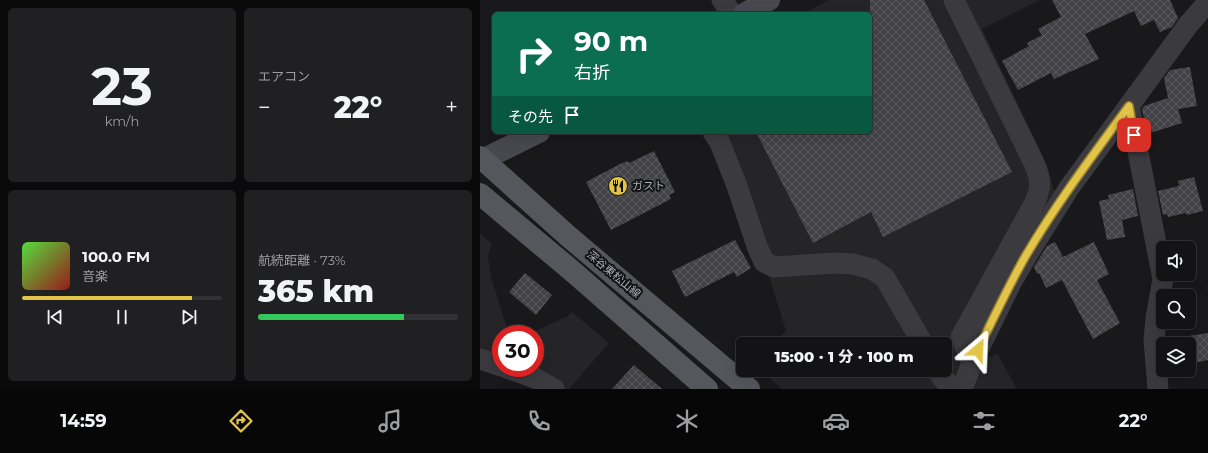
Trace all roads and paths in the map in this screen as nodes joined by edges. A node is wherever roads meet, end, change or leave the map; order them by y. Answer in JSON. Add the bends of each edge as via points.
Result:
{"nodes":[{"id":1,"x":722,"y":0,"type":"edge"},
{"id":2,"x":770,"y":0,"type":"edge"},
{"id":3,"x":954,"y":0,"type":"edge"},
{"id":4,"x":1208,"y":2,"type":"edge"},
{"id":5,"x":731,"y":12,"type":"edge"},
{"id":6,"x":748,"y":12,"type":"edge"},
{"id":7,"x":1129,"y":106,"type":"junction"},
{"id":8,"x":535,"y":134,"type":"edge"},
{"id":9,"x":714,"y":134,"type":"edge"},
{"id":10,"x":481,"y":160,"type":"edge"},
{"id":11,"x":480,"y":194,"type":"edge"},
{"id":12,"x":919,"y":337,"type":"edge"},
{"id":13,"x":480,"y":359,"type":"edge"},
{"id":14,"x":492,"y":363,"type":"edge"},
{"id":15,"x":972,"y":364,"type":"junction"},
{"id":16,"x":521,"y":377,"type":"edge"},
{"id":17,"x":941,"y":377,"type":"edge"},
{"id":18,"x":532,"y":384,"type":"edge"},
{"id":19,"x":554,"y":389,"type":"edge"},
{"id":20,"x":707,"y":389,"type":"edge"},
{"id":21,"x":749,"y":389,"type":"edge"},
{"id":22,"x":955,"y":389,"type":"edge"},
{"id":23,"x":962,"y":389,"type":"edge"},
{"id":24,"x":1158,"y":389,"type":"edge"}],
"edges":[{"from":1,"to":5,"type":"street"},
{"from":2,"to":6,"type":"street"},
{"from":3,"to":15,"type":"street","via":[[1034,163],[1041,183],[1034,204],[961,337]]},
{"from":4,"to":7,"type":"street","via":[[1188,25]]},
{"from":7,"to":15,"type":"street","via":[[1069,188],[1026,257]]},
{"from":7,"to":24,"type":"street","via":[[1163,279],[1154,340]]},
{"from":8,"to":10,"type":"street"},
{"from":9,"to":12,"type":"street","via":[[737,186],[764,262],[774,267],[835,263],[872,269],[885,278]]},
{"from":10,"to":21,"type":"main road","name":"深谷東松山線"},
{"from":11,"to":20,"type":"main road"},
{"from":13,"to":14,"type":"street"},
{"from":15,"to":23,"type":"street"},
{"from":16,"to":18,"type":"street"},
{"from":17,"to":22,"type":"street"},
{"from":18,"to":19,"type":"street"}]}
